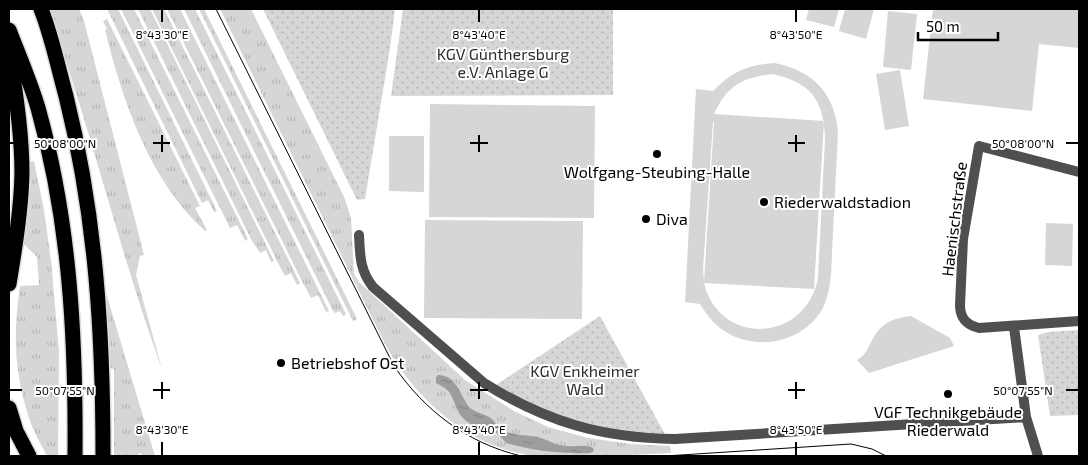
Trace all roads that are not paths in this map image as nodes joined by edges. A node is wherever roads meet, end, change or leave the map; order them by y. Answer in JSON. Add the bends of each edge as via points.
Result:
{"nodes":[{"id":1,"x":41,"y":9,"type":"edge"},
{"id":2,"x":9,"y":30,"type":"edge"},
{"id":3,"x":9,"y":49,"type":"edge"},
{"id":4,"x":1079,"y":172,"type":"edge"},
{"id":5,"x":359,"y":235,"type":"dead end"},
{"id":6,"x":9,"y":284,"type":"edge"},
{"id":7,"x":1079,"y":322,"type":"edge"},
{"id":8,"x":1014,"y":327,"type":"junction"},
{"id":9,"x":9,"y":408,"type":"edge"},
{"id":10,"x":1026,"y":417,"type":"junction"},
{"id":11,"x":29,"y":456,"type":"edge"},
{"id":12,"x":75,"y":456,"type":"edge"},
{"id":13,"x":103,"y":456,"type":"edge"},
{"id":14,"x":1038,"y":456,"type":"edge"}],
"edges":[{"from":1,"to":13,"type":"highway","via":[[78,143],[92,234],[103,376]]},
{"from":2,"to":12,"type":"highway","via":[[38,107],[64,228],[74,334]]},
{"from":3,"to":6,"type":"highway","via":[[22,174]]},
{"from":4,"to":8,"type":"street","name":"Haenischstraße","via":[[979,146],[963,239],[960,310],[964,320],[979,328]]},
{"from":5,"to":10,"type":"street","via":[[362,271],[373,288],[484,383],[545,416],[587,430],[630,437],[675,439]]},
{"from":7,"to":8,"type":"street","name":"Haenischstraße"},
{"from":8,"to":10,"type":"street"},
{"from":9,"to":11,"type":"highway"},
{"from":10,"to":14,"type":"street"}]}
